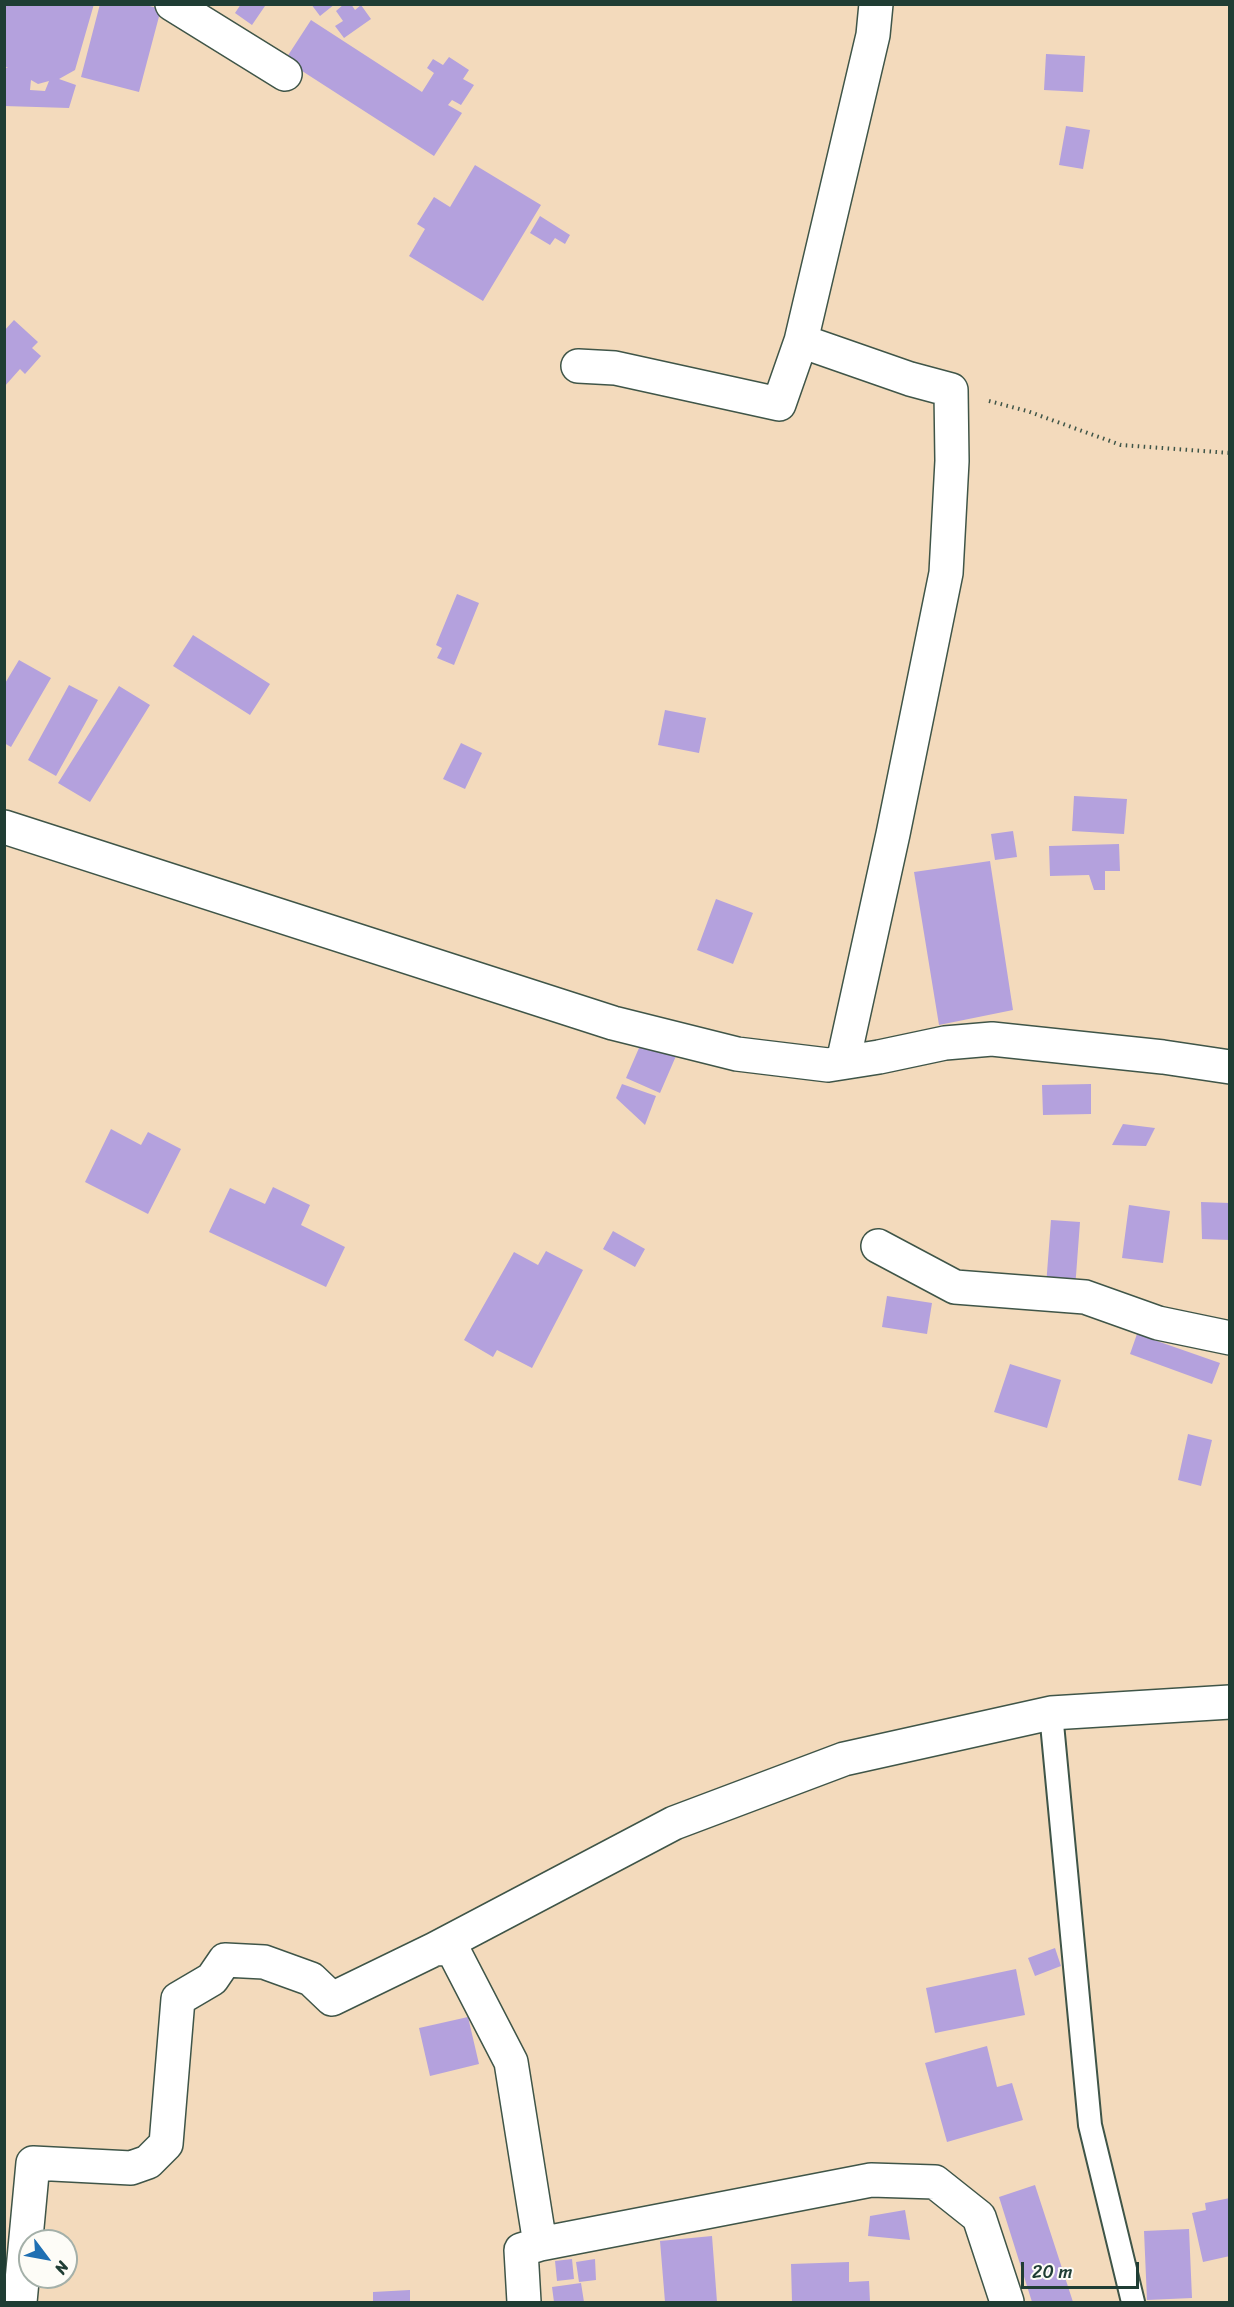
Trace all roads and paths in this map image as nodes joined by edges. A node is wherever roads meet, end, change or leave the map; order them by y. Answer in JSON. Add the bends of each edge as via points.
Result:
{"nodes":[{"id":1,"x":172,"y":4,"type":"edge"},
{"id":2,"x":876,"y":4,"type":"edge"},
{"id":3,"x":285,"y":74,"type":"dead end"},
{"id":4,"x":801,"y":341,"type":"junction"},
{"id":5,"x":578,"y":366,"type":"dead end"},
{"id":6,"x":951,"y":390,"type":"junction"},
{"id":7,"x":1230,"y":453,"type":"edge"},
{"id":8,"x":4,"y":827,"type":"edge"},
{"id":9,"x":843,"y":1062,"type":"junction"},
{"id":10,"x":1230,"y":1067,"type":"edge"},
{"id":11,"x":878,"y":1246,"type":"dead end"},
{"id":12,"x":1230,"y":1338,"type":"edge"},
{"id":13,"x":1230,"y":1702,"type":"edge"},
{"id":14,"x":1051,"y":1713,"type":"junction"},
{"id":15,"x":435,"y":1949,"type":"junction"},
{"id":16,"x":540,"y":2244,"type":"junction"},
{"id":17,"x":20,"y":2302,"type":"edge"},
{"id":18,"x":524,"y":2302,"type":"edge"},
{"id":19,"x":1007,"y":2302,"type":"edge"},
{"id":20,"x":1133,"y":2302,"type":"edge"}],
"edges":[{"from":1,"to":3,"type":"street"},
{"from":2,"to":4,"type":"street","via":[[873,35]]},
{"from":4,"to":5,"type":"street","via":[[779,404],[615,368]]},
{"from":4,"to":6,"type":"street"},
{"from":6,"to":7,"type":"path","via":[[1027,411],[1121,445]]},
{"from":6,"to":9,"type":"street","via":[[946,573]]},
{"from":8,"to":9,"type":"street","via":[[613,1023],[737,1054],[828,1065]]},
{"from":9,"to":10,"type":"street","via":[[945,1043],[992,1039]]},
{"from":11,"to":12,"type":"street","via":[[955,1287],[1085,1297],[1158,1323]]},
{"from":13,"to":14,"type":"street"},
{"from":14,"to":15,"type":"street","via":[[844,1759],[685,1819]]},
{"from":14,"to":20,"type":"lane","via":[[1089,2125]]},
{"from":15,"to":16,"type":"street","via":[[453,1948],[511,2062]]},
{"from":15,"to":17,"type":"street","via":[[332,1999],[311,1979],[264,1962],[225,1960],[212,1979],[178,1999],[166,2144],[148,2162],[131,2168],[33,2163]]},
{"from":16,"to":18,"type":"street","via":[[521,2250]]},
{"from":16,"to":19,"type":"street","via":[[871,2180],[935,2182],[980,2217]]}]}
